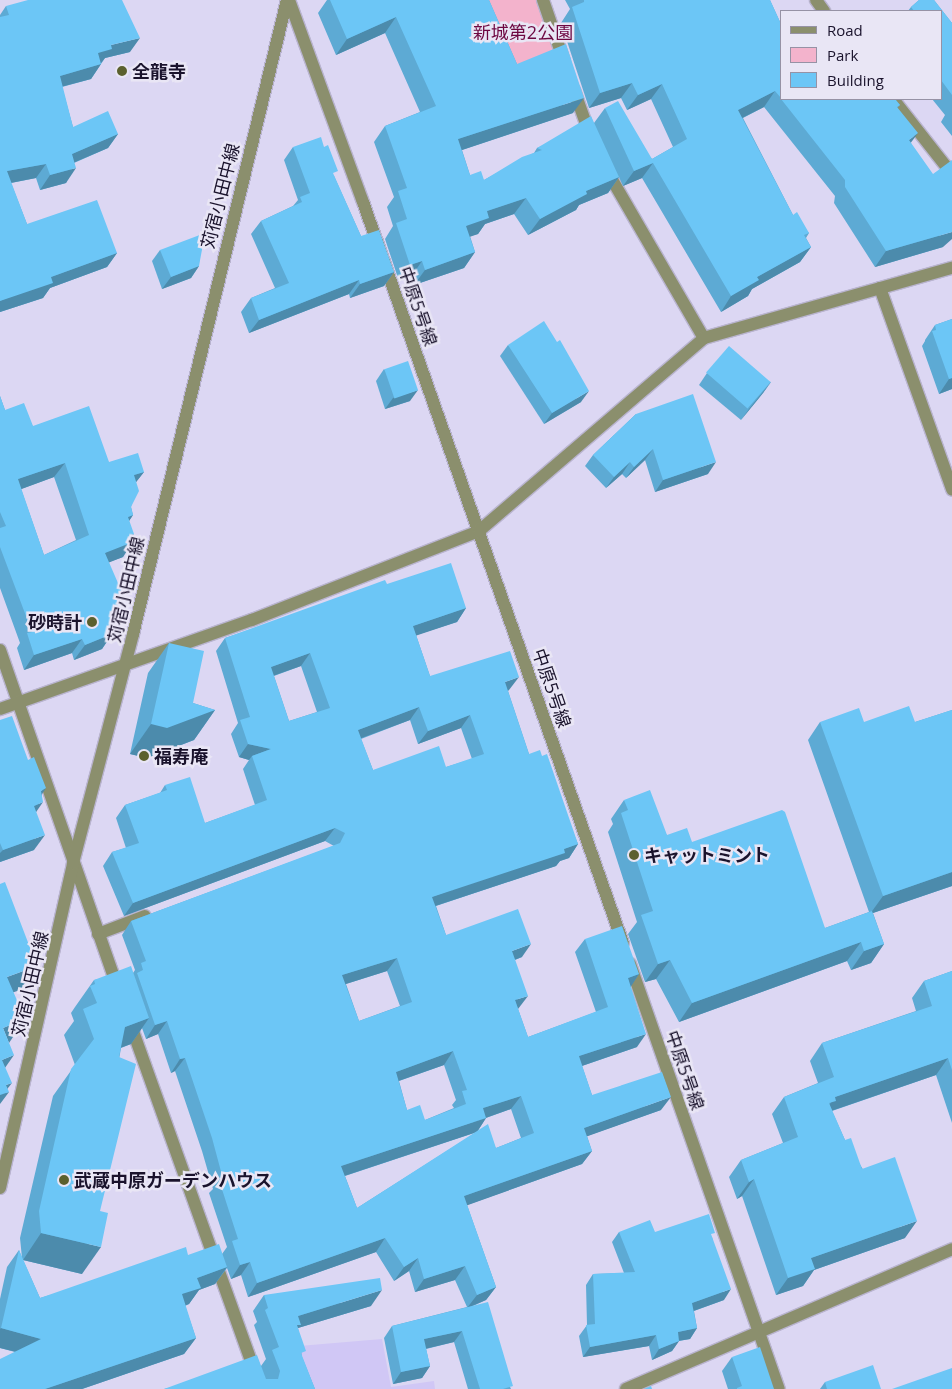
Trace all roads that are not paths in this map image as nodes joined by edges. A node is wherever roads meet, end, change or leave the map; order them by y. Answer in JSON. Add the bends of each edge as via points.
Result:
{"nodes":[{"id":1,"x":288,"y":0,"type":"edge"},
{"id":2,"x":543,"y":0,"type":"edge"},
{"id":3,"x":894,"y":100,"type":"edge"},
{"id":4,"x":952,"y":174,"type":"edge"},
{"id":5,"x":952,"y":268,"type":"edge"},
{"id":6,"x":880,"y":288,"type":"junction"},
{"id":7,"x":704,"y":338,"type":"junction"},
{"id":8,"x":952,"y":489,"type":"edge"},
{"id":9,"x":479,"y":531,"type":"junction"},
{"id":10,"x":0,"y":650,"type":"edge"},
{"id":11,"x":126,"y":663,"type":"junction"},
{"id":12,"x":19,"y":703,"type":"junction"},
{"id":13,"x":0,"y":710,"type":"edge"},
{"id":14,"x":74,"y":863,"type":"junction"},
{"id":15,"x":162,"y":910,"type":"edge"},
{"id":16,"x":98,"y":934,"type":"junction"},
{"id":17,"x":0,"y":1188,"type":"edge"},
{"id":18,"x":952,"y":1249,"type":"edge"},
{"id":19,"x":759,"y":1332,"type":"junction"},
{"id":20,"x":261,"y":1389,"type":"edge"},
{"id":21,"x":626,"y":1389,"type":"edge"},
{"id":22,"x":779,"y":1389,"type":"edge"}],
"edges":[{"from":1,"to":9,"type":"street","name":"中原5号線"},
{"from":1,"to":11,"type":"street","name":"苅宿小田中線"},
{"from":2,"to":7,"type":"street","via":[[599,154]]},
{"from":3,"to":4,"type":"street"},
{"from":5,"to":6,"type":"street"},
{"from":6,"to":7,"type":"street"},
{"from":6,"to":8,"type":"street"},
{"from":7,"to":9,"type":"street"},
{"from":9,"to":11,"type":"street","via":[[252,620]]},
{"from":9,"to":19,"type":"street","name":"中原5号線"},
{"from":10,"to":12,"type":"street"},
{"from":11,"to":12,"type":"street"},
{"from":11,"to":14,"type":"street","name":"苅宿小田中線"},
{"from":12,"to":13,"type":"street"},
{"from":12,"to":14,"type":"street"},
{"from":14,"to":16,"type":"street"},
{"from":14,"to":17,"type":"street","name":"苅宿小田中線"},
{"from":15,"to":16,"type":"street"},
{"from":16,"to":20,"type":"street"},
{"from":18,"to":19,"type":"street"},
{"from":19,"to":21,"type":"street"},
{"from":19,"to":22,"type":"street","name":"中原5号線"}]}
